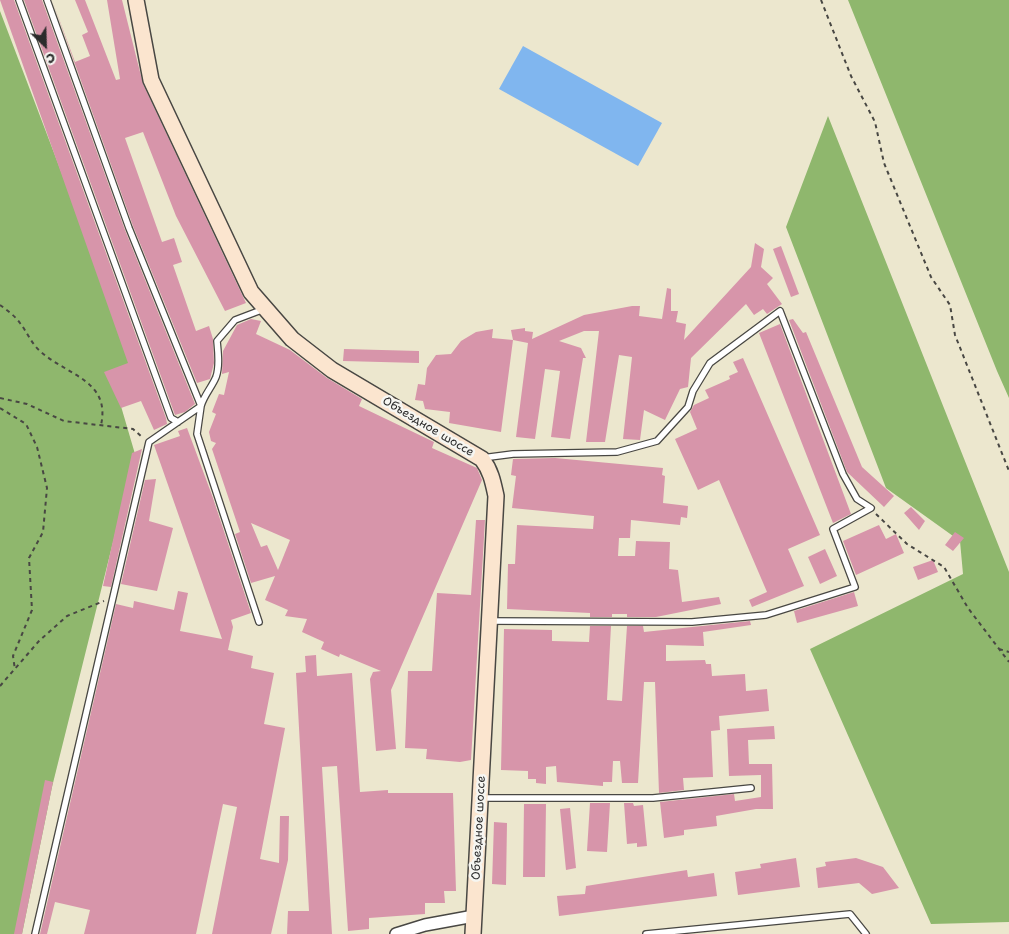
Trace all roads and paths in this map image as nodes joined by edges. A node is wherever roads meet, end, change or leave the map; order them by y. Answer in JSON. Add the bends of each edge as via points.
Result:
{"nodes":[{"id":1,"x":19,"y":0,"type":"edge"},
{"id":2,"x":47,"y":0,"type":"edge"},
{"id":3,"x":136,"y":0,"type":"edge"},
{"id":4,"x":821,"y":0,"type":"edge"},
{"id":5,"x":0,"y":305,"type":"edge"},
{"id":6,"x":264,"y":309,"type":"junction"},
{"id":7,"x":0,"y":398,"type":"edge"},
{"id":8,"x":201,"y":406,"type":"junction"},
{"id":9,"x":0,"y":408,"type":"edge"},
{"id":10,"x":178,"y":422,"type":"junction"},
{"id":11,"x":101,"y":425,"type":"junction"},
{"id":12,"x":149,"y":442,"type":"junction"},
{"id":13,"x":480,"y":458,"type":"junction"},
{"id":14,"x":1009,"y":472,"type":"edge"},
{"id":15,"x":871,"y":508,"type":"junction"},
{"id":16,"x":114,"y":596,"type":"junction"},
{"id":17,"x":489,"y":621,"type":"junction"},
{"id":18,"x":259,"y":622,"type":"dead end"},
{"id":19,"x":999,"y":649,"type":"junction"},
{"id":20,"x":1009,"y":652,"type":"edge"},
{"id":21,"x":1009,"y":662,"type":"edge"},
{"id":22,"x":15,"y":670,"type":"junction"},
{"id":23,"x":0,"y":686,"type":"edge"},
{"id":24,"x":751,"y":788,"type":"dead end"},
{"id":25,"x":480,"y":798,"type":"junction"},
{"id":26,"x":474,"y":916,"type":"junction"},
{"id":27,"x":34,"y":934,"type":"edge"},
{"id":28,"x":396,"y":934,"type":"edge"},
{"id":29,"x":473,"y":934,"type":"edge"},
{"id":30,"x":646,"y":934,"type":"edge"},
{"id":31,"x":866,"y":934,"type":"edge"}],
"edges":[{"from":1,"to":10,"type":"lane","via":[[171,418]]},
{"from":2,"to":8,"type":"lane","via":[[129,228]]},
{"from":3,"to":6,"type":"street","name":"Объездное шоссе","via":[[151,80],[251,292]]},
{"from":4,"to":14,"type":"path","via":[[851,76],[875,122],[884,163],[931,277],[950,306],[955,335]]},
{"from":5,"to":11,"type":"path","via":[[20,322],[40,351],[85,378],[100,396]]},
{"from":6,"to":8,"type":"lane","via":[[235,320],[217,341],[216,376]]},
{"from":6,"to":13,"type":"street","name":"Объездное шоссе","via":[[292,340],[332,370]]},
{"from":7,"to":11,"type":"path","via":[[27,404],[64,421]]},
{"from":8,"to":10,"type":"lane"},
{"from":8,"to":18,"type":"lane","via":[[197,434]]},
{"from":9,"to":22,"type":"path","via":[[26,424],[37,448],[47,488],[43,532],[29,558],[32,610],[13,656]]},
{"from":10,"to":12,"type":"lane"},
{"from":11,"to":12,"type":"path","via":[[133,429]]},
{"from":12,"to":16,"type":"lane"},
{"from":13,"to":15,"type":"lane","via":[[513,454],[618,452],[657,441],[688,407],[710,362],[780,311],[843,474],[857,499]]},
{"from":13,"to":17,"type":"street","name":"Объездное шоссе","via":[[489,468],[496,496]]},
{"from":15,"to":17,"type":"lane","via":[[833,529],[855,587],[766,615],[687,622]]},
{"from":15,"to":19,"type":"path","via":[[907,544],[944,567],[968,608]]},
{"from":16,"to":22,"type":"path","via":[[67,616],[39,641]]},
{"from":16,"to":27,"type":"lane"},
{"from":17,"to":25,"type":"street","name":"Объездное шоссе"},
{"from":19,"to":20,"type":"path"},
{"from":19,"to":21,"type":"path"},
{"from":22,"to":23,"type":"path"},
{"from":24,"to":25,"type":"lane","via":[[653,798]]},
{"from":25,"to":26,"type":"street","name":"Объездное шоссе"},
{"from":26,"to":28,"type":"street"},
{"from":26,"to":29,"type":"street","name":"Объездное шоссе"},
{"from":30,"to":31,"type":"lane","via":[[850,914]]}]}
